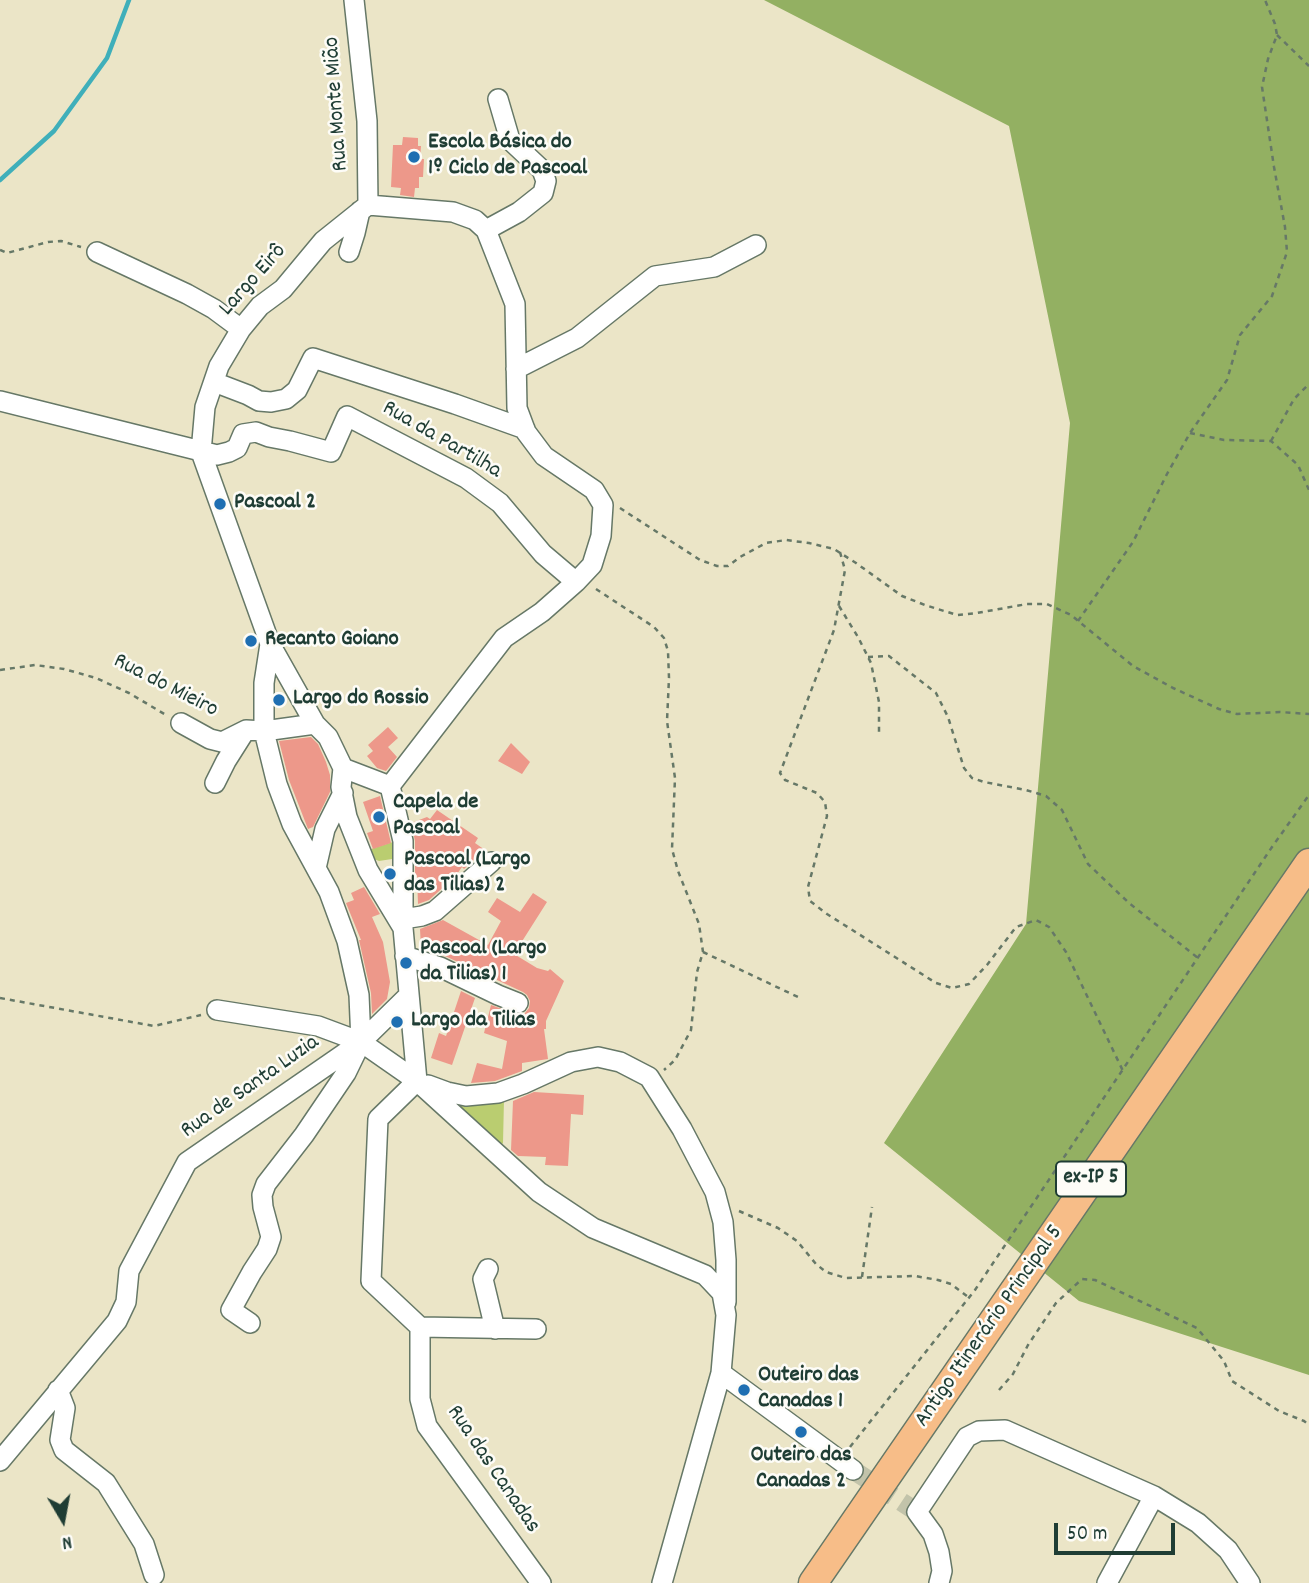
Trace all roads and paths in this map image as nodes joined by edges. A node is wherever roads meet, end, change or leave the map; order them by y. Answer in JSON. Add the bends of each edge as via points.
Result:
{"nodes":[{"id":1,"x":354,"y":0,"type":"edge"},
{"id":2,"x":1265,"y":0,"type":"edge"},
{"id":3,"x":1278,"y":36,"type":"junction"},
{"id":4,"x":1309,"y":66,"type":"edge"},
{"id":5,"x":498,"y":99,"type":"dead end"},
{"id":6,"x":364,"y":208,"type":"junction"},
{"id":7,"x":486,"y":230,"type":"junction"},
{"id":8,"x":755,"y":246,"type":"dead end"},
{"id":9,"x":0,"y":250,"type":"edge"},
{"id":10,"x":97,"y":252,"type":"joint"},
{"id":11,"x":349,"y":252,"type":"dead end"},
{"id":12,"x":241,"y":329,"type":"junction"},
{"id":13,"x":516,"y":369,"type":"junction"},
{"id":14,"x":214,"y":382,"type":"junction"},
{"id":15,"x":1309,"y":384,"type":"edge"},
{"id":16,"x":0,"y":401,"type":"edge"},
{"id":17,"x":525,"y":429,"type":"junction"},
{"id":18,"x":1190,"y":433,"type":"junction"},
{"id":19,"x":1271,"y":441,"type":"junction"},
{"id":20,"x":201,"y":452,"type":"junction"},
{"id":21,"x":594,"y":490,"type":"junction"},
{"id":22,"x":1309,"y":490,"type":"edge"},
{"id":23,"x":839,"y":552,"type":"junction"},
{"id":24,"x":576,"y":582,"type":"junction"},
{"id":25,"x":839,"y":606,"type":"junction"},
{"id":26,"x":1078,"y":621,"type":"junction"},
{"id":27,"x":270,"y":645,"type":"junction"},
{"id":28,"x":868,"y":657,"type":"junction"},
{"id":29,"x":0,"y":670,"type":"edge"},
{"id":30,"x":1309,"y":714,"type":"edge"},
{"id":31,"x":181,"y":723,"type":"joint"},
{"id":32,"x":314,"y":724,"type":"junction"},
{"id":33,"x":255,"y":731,"type":"junction"},
{"id":34,"x":879,"y":733,"type":"dead end"},
{"id":35,"x":343,"y":768,"type":"junction"},
{"id":36,"x":215,"y":783,"type":"dead end"},
{"id":37,"x":390,"y":786,"type":"junction"},
{"id":38,"x":343,"y":793,"type":"junction"},
{"id":39,"x":1309,"y":795,"type":"edge"},
{"id":40,"x":403,"y":860,"type":"junction"},
{"id":41,"x":491,"y":862,"type":"dead end"},
{"id":42,"x":1309,"y":863,"type":"edge"},
{"id":43,"x":316,"y":868,"type":"junction"},
{"id":44,"x":368,"y":870,"type":"junction"},
{"id":45,"x":403,"y":923,"type":"junction"},
{"id":46,"x":703,"y":952,"type":"junction"},
{"id":47,"x":405,"y":956,"type":"junction"},
{"id":48,"x":1198,"y":958,"type":"junction"},
{"id":49,"x":408,"y":996,"type":"junction"},
{"id":50,"x":0,"y":998,"type":"edge"},
{"id":51,"x":800,"y":998,"type":"dead end"},
{"id":52,"x":518,"y":1003,"type":"dead end"},
{"id":53,"x":217,"y":1010,"type":"joint"},
{"id":54,"x":361,"y":1042,"type":"junction"},
{"id":55,"x":1123,"y":1071,"type":"junction"},
{"id":56,"x":649,"y":1077,"type":"junction"},
{"id":57,"x":417,"y":1081,"type":"junction"},
{"id":58,"x":717,"y":1201,"type":"junction"},
{"id":59,"x":872,"y":1207,"type":"dead end"},
{"id":60,"x":488,"y":1269,"type":"dead end"},
{"id":61,"x":862,"y":1277,"type":"junction"},
{"id":62,"x":969,"y":1297,"type":"junction"},
{"id":63,"x":726,"y":1315,"type":"junction"},
{"id":64,"x":250,"y":1323,"type":"dead end"},
{"id":65,"x":420,"y":1327,"type":"junction"},
{"id":66,"x":495,"y":1329,"type":"junction"},
{"id":67,"x":536,"y":1329,"type":"dead end"},
{"id":68,"x":721,"y":1373,"type":"junction"},
{"id":69,"x":58,"y":1390,"type":"junction"},
{"id":70,"x":999,"y":1390,"type":"dead end"},
{"id":71,"x":1309,"y":1425,"type":"edge"},
{"id":72,"x":0,"y":1461,"type":"edge"},
{"id":73,"x":847,"y":1465,"type":"joint"},
{"id":74,"x":1154,"y":1496,"type":"junction"},
{"id":75,"x":154,"y":1575,"type":"dead end"},
{"id":76,"x":541,"y":1583,"type":"edge"},
{"id":77,"x":662,"y":1583,"type":"edge"},
{"id":78,"x":813,"y":1583,"type":"edge"},
{"id":79,"x":939,"y":1583,"type":"edge"},
{"id":80,"x":1107,"y":1583,"type":"edge"},
{"id":81,"x":1250,"y":1583,"type":"edge"}],
"edges":[{"from":1,"to":6,"type":"street","name":"Rua Monte Mião","via":[[367,121]]},
{"from":2,"to":3,"type":"path"},
{"from":3,"to":4,"type":"path"},
{"from":3,"to":18,"type":"path","via":[[1262,87],[1287,252],[1272,296],[1240,335],[1227,380]]},
{"from":5,"to":7,"type":"street","via":[[510,140],[542,170],[546,181],[543,193]]},
{"from":6,"to":7,"type":"street","via":[[453,212],[475,220]]},
{"from":6,"to":11,"type":"street","name":"Rua Monte Mião"},
{"from":6,"to":12,"type":"street","name":"Largo Eirô","via":[[323,241]]},
{"from":7,"to":13,"type":"street","via":[[515,304]]},
{"from":8,"to":13,"type":"street","via":[[714,267],[655,276],[577,338]]},
{"from":9,"to":10,"type":"path","via":[[7,253],[61,241]]},
{"from":10,"to":12,"type":"street","via":[[187,294]]},
{"from":12,"to":14,"type":"street","name":"Largo Eirô"},
{"from":13,"to":17,"type":"street","via":[[517,408]]},
{"from":14,"to":17,"type":"street","via":[[259,401],[286,399],[297,390],[313,358]]},
{"from":14,"to":20,"type":"street","name":"Largo Eirô","via":[[205,407]]},
{"from":15,"to":19,"type":"path","via":[[1294,399]]},
{"from":16,"to":20,"type":"street"},
{"from":17,"to":21,"type":"street","via":[[544,456]]},
{"from":18,"to":19,"type":"path","via":[[1224,440]]},
{"from":18,"to":26,"type":"path","via":[[1133,542]]},
{"from":19,"to":22,"type":"path","via":[[1298,465]]},
{"from":20,"to":24,"type":"street","name":"Rua da Partilha","via":[[229,453],[243,434],[256,432],[331,452],[347,416],[466,478],[500,503],[543,554]]},
{"from":20,"to":27,"type":"street"},
{"from":21,"to":23,"type":"path","via":[[700,560],[717,566],[728,566],[766,543],[786,540]]},
{"from":21,"to":24,"type":"street","via":[[603,505],[601,536],[592,565]]},
{"from":23,"to":25,"type":"path","via":[[845,569]]},
{"from":23,"to":26,"type":"path","via":[[902,596],[957,615],[1047,604]]},
{"from":24,"to":37,"type":"street","via":[[504,638]]},
{"from":24,"to":46,"type":"path","via":[[594,587],[654,627],[668,651],[667,720],[675,778],[673,849],[699,924]]},
{"from":25,"to":28,"type":"path"},
{"from":25,"to":55,"type":"path","via":[[780,773],[825,802],[827,816],[808,887],[810,901],[936,983],[952,988],[969,984],[1016,927],[1036,920],[1049,927],[1066,952]]},
{"from":26,"to":30,"type":"path","via":[[1133,666],[1219,709],[1237,714]]},
{"from":27,"to":32,"type":"street"},
{"from":27,"to":33,"type":"street"},
{"from":28,"to":34,"type":"path","via":[[879,702]]},
{"from":28,"to":48,"type":"path","via":[[889,656],[936,693],[972,778],[1046,796],[1062,810],[1088,864]]},
{"from":29,"to":31,"type":"path","name":"Rua do Mieiro","via":[[34,665],[64,668],[130,693]]},
{"from":31,"to":33,"type":"street","name":"Rua do Mieiro","via":[[222,741]]},
{"from":32,"to":33,"type":"street"},
{"from":32,"to":35,"type":"street","via":[[328,737]]},
{"from":33,"to":36,"type":"street","via":[[226,761]]},
{"from":33,"to":43,"type":"street"},
{"from":35,"to":37,"type":"street"},
{"from":35,"to":38,"type":"street"},
{"from":37,"to":40,"type":"street"},
{"from":38,"to":43,"type":"street","via":[[325,829]]},
{"from":38,"to":44,"type":"street","via":[[347,817]]},
{"from":39,"to":48,"type":"path"},
{"from":40,"to":44,"type":"street","via":[[390,874]]},
{"from":40,"to":45,"type":"street"},
{"from":41,"to":45,"type":"street","via":[[435,911]]},
{"from":42,"to":78,"type":"highway","name":"Antigo Itinerário Principal 5","number":"ex-IP 5"},
{"from":43,"to":54,"type":"street","via":[[347,941],[359,995]]},
{"from":44,"to":45,"type":"street"},
{"from":45,"to":47,"type":"street"},
{"from":46,"to":51,"type":"path"},
{"from":46,"to":56,"type":"path","via":[[691,1031],[675,1060]]},
{"from":47,"to":49,"type":"street"},
{"from":47,"to":52,"type":"street"},
{"from":48,"to":55,"type":"path"},
{"from":49,"to":54,"type":"street"},
{"from":49,"to":57,"type":"street"},
{"from":50,"to":53,"type":"path","via":[[154,1026]]},
{"from":53,"to":54,"type":"street","via":[[318,1026]]},
{"from":54,"to":57,"type":"street"},
{"from":54,"to":64,"type":"street","via":[[346,1073],[262,1195],[271,1237],[268,1249],[231,1310]]},
{"from":54,"to":69,"type":"street","name":"Rua de Santa Luzia","via":[[187,1162],[129,1271],[117,1321]]},
{"from":55,"to":62,"type":"path"},
{"from":56,"to":57,"type":"street","via":[[620,1062],[598,1058],[571,1062],[498,1093],[466,1096]]},
{"from":56,"to":58,"type":"street","via":[[682,1129]]},
{"from":57,"to":63,"type":"street","via":[[539,1192],[593,1228],[705,1275],[722,1293]]},
{"from":57,"to":65,"type":"street","via":[[377,1119],[371,1281]]},
{"from":58,"to":61,"type":"path","via":[[778,1228],[826,1272]]},
{"from":58,"to":63,"type":"street","via":[[723,1222]]},
{"from":59,"to":61,"type":"path"},
{"from":60,"to":66,"type":"street","via":[[483,1279]]},
{"from":61,"to":62,"type":"path","via":[[938,1280]]},
{"from":62,"to":73,"type":"path"},
{"from":63,"to":68,"type":"street"},
{"from":65,"to":66,"type":"street"},
{"from":65,"to":76,"type":"street","name":"Rua das Canadas","via":[[420,1399],[426,1426]]},
{"from":66,"to":67,"type":"street"},
{"from":68,"to":73,"type":"street"},
{"from":68,"to":77,"type":"street"},
{"from":69,"to":72,"type":"street","name":"Rua de Santa Luzia"},
{"from":69,"to":75,"type":"street","via":[[65,1408],[60,1440],[64,1450],[106,1483],[144,1544]]},
{"from":70,"to":71,"type":"path","via":[[1055,1303],[1082,1279],[1095,1280],[1197,1328],[1224,1361],[1232,1381]]},
{"from":74,"to":79,"type":"street","via":[[1005,1430],[979,1431],[967,1437],[917,1512],[939,1552]]},
{"from":74,"to":80,"type":"street"},
{"from":74,"to":81,"type":"street","via":[[1198,1523],[1228,1550]]}]}
